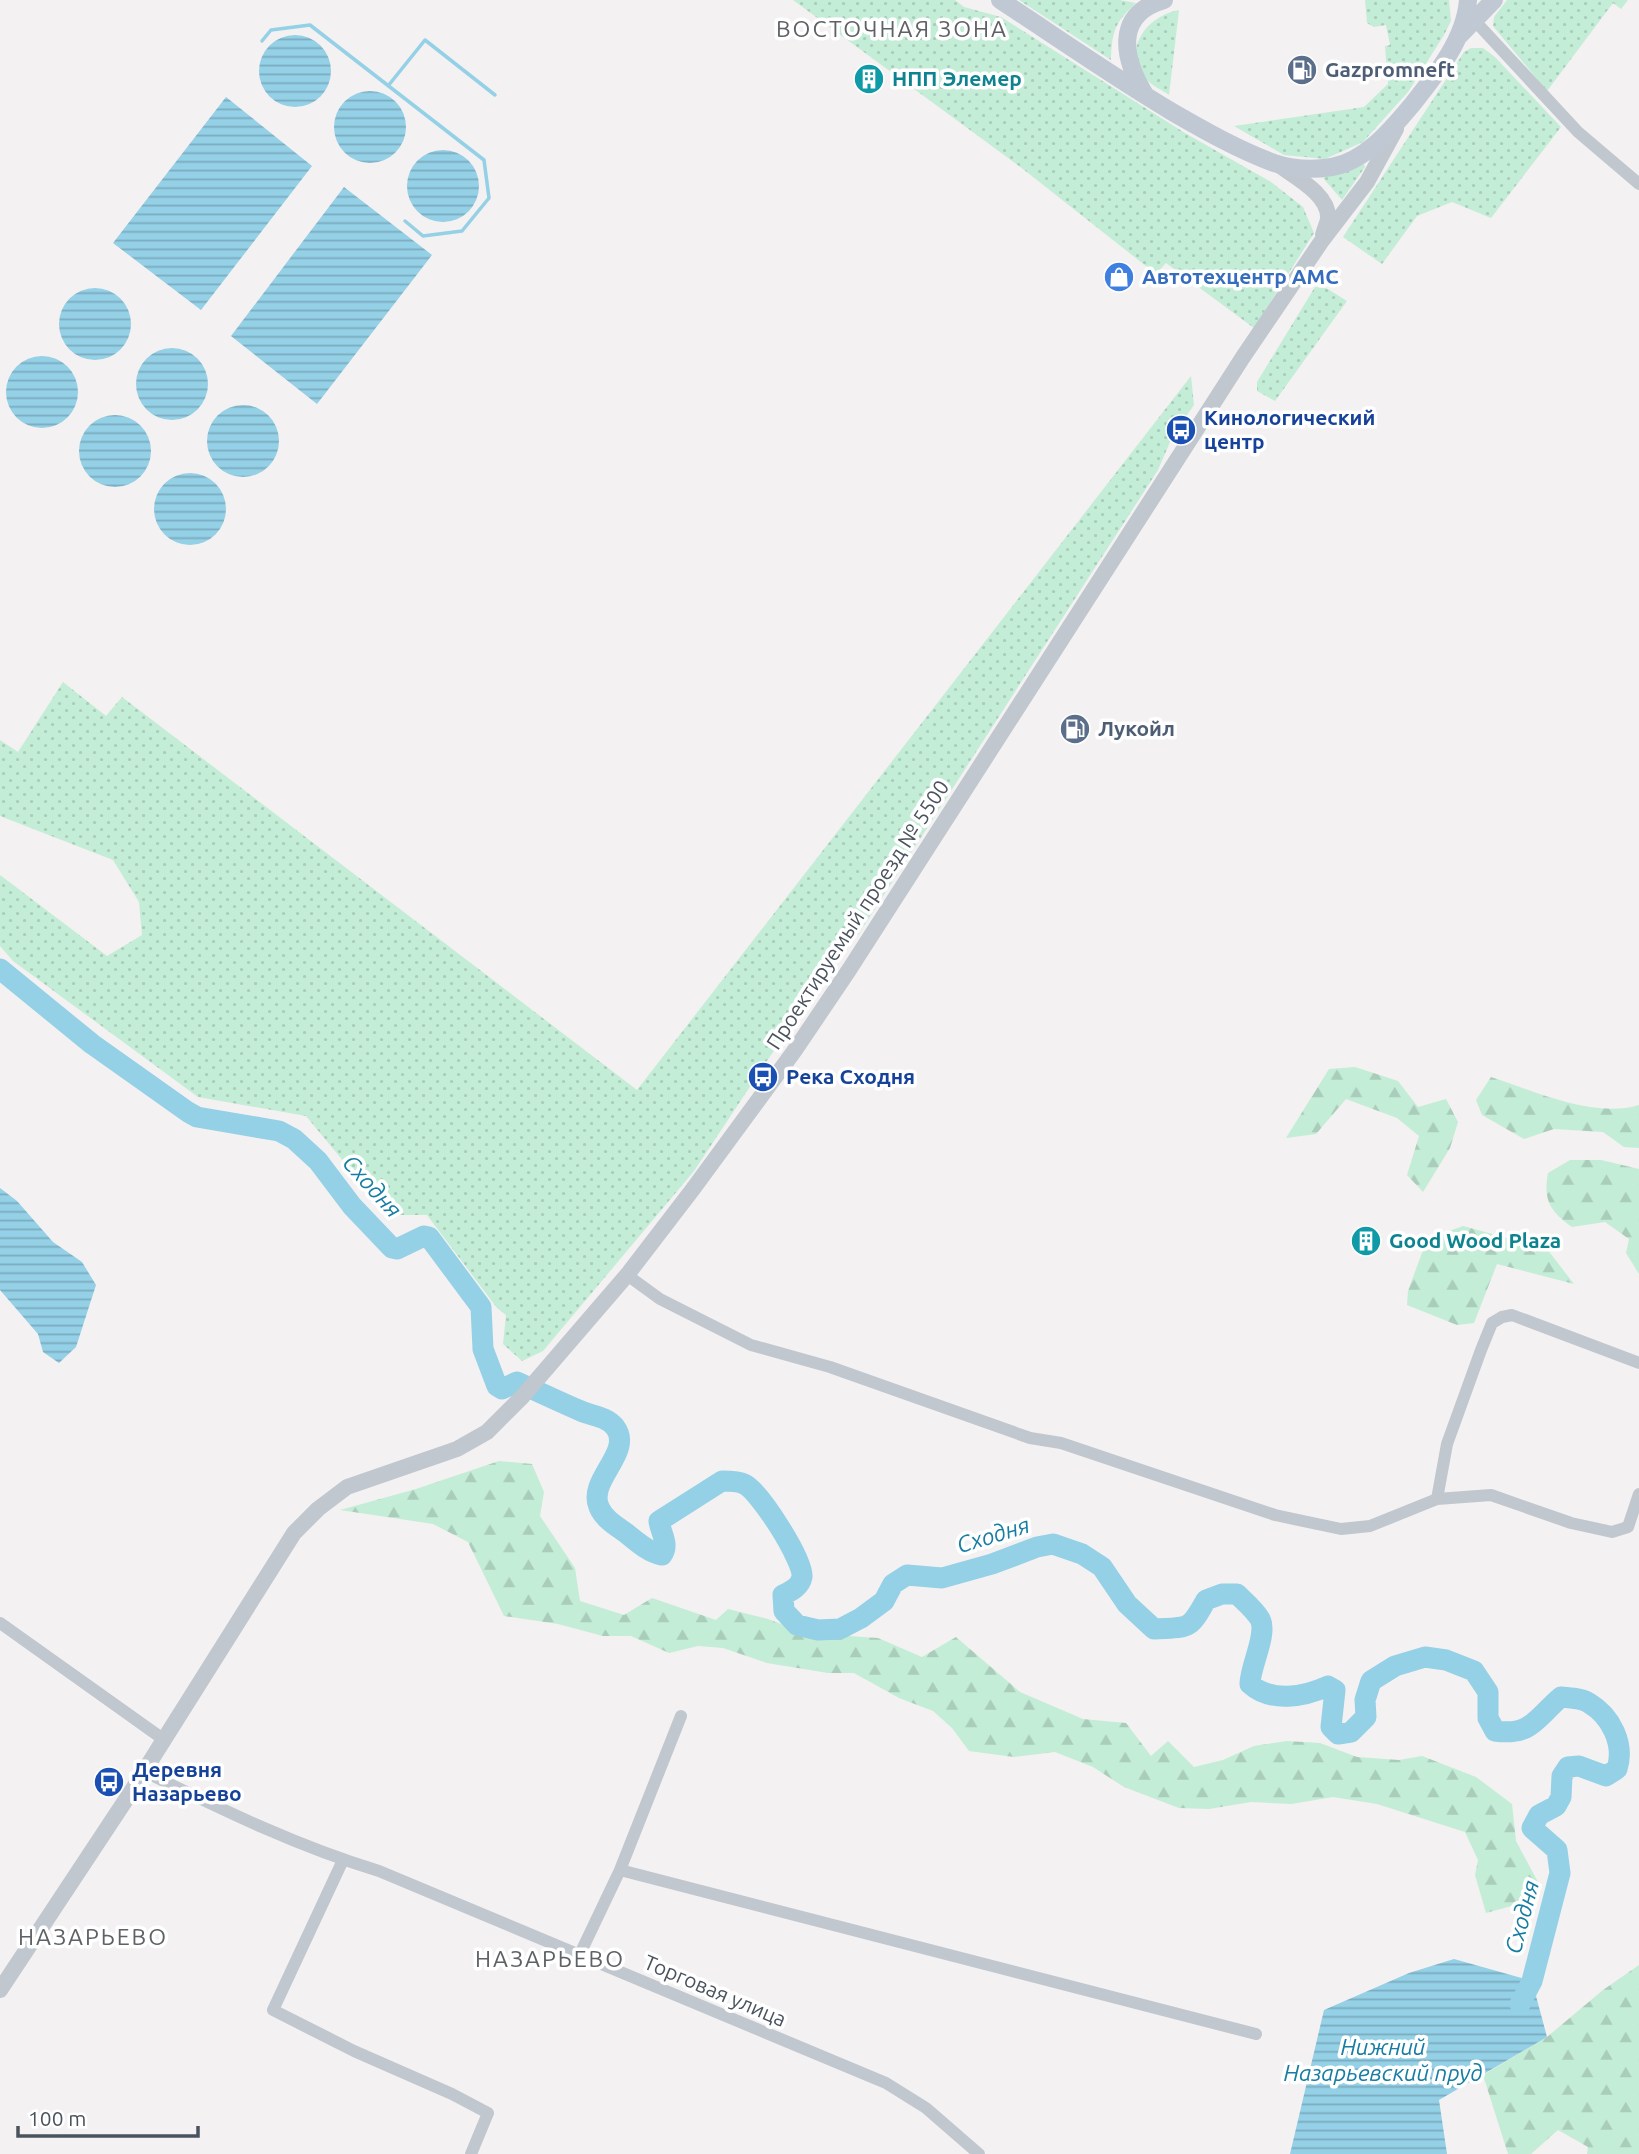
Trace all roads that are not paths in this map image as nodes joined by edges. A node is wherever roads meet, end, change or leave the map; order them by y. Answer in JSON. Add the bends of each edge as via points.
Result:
{"nodes":[{"id":1,"x":1000,"y":0,"type":"edge"},
{"id":2,"x":1164,"y":0,"type":"edge"},
{"id":3,"x":1468,"y":0,"type":"edge"},
{"id":4,"x":1494,"y":0,"type":"edge"},
{"id":5,"x":1475,"y":21,"type":"junction"},
{"id":6,"x":1458,"y":37,"type":"junction"},
{"id":7,"x":1146,"y":96,"type":"junction"},
{"id":8,"x":1402,"y":117,"type":"junction"},
{"id":9,"x":1276,"y":163,"type":"junction"},
{"id":10,"x":1639,"y":184,"type":"edge"},
{"id":11,"x":1321,"y":242,"type":"junction"},
{"id":12,"x":626,"y":1275,"type":"junction"},
{"id":13,"x":1639,"y":1363,"type":"edge"},
{"id":14,"x":1639,"y":1494,"type":"edge"},
{"id":15,"x":1437,"y":1499,"type":"junction"},
{"id":16,"x":0,"y":1623,"type":"edge"},
{"id":17,"x":681,"y":1716,"type":"dead end"},
{"id":18,"x":163,"y":1739,"type":"junction"},
{"id":19,"x":143,"y":1771,"type":"junction"},
{"id":20,"x":343,"y":1860,"type":"junction"},
{"id":21,"x":620,"y":1870,"type":"junction"},
{"id":22,"x":579,"y":1956,"type":"junction"},
{"id":23,"x":0,"y":1990,"type":"edge"},
{"id":24,"x":1256,"y":2034,"type":"dead end"},
{"id":25,"x":471,"y":2154,"type":"edge"},
{"id":26,"x":979,"y":2154,"type":"edge"}],
"edges":[{"from":1,"to":7,"type":"main road"},
{"from":2,"to":7,"type":"main road","via":[[1140,13],[1126,41],[1127,58]]},
{"from":3,"to":6,"type":"main road"},
{"from":4,"to":5,"type":"main road"},
{"from":5,"to":6,"type":"main road"},
{"from":5,"to":10,"type":"street","via":[[1578,132]]},
{"from":6,"to":8,"type":"main road","via":[[1432,81]]},
{"from":7,"to":9,"type":"main road","via":[[1224,142]]},
{"from":8,"to":9,"type":"main road","via":[[1350,161],[1334,167]]},
{"from":8,"to":11,"type":"street","name":"Проектируемый проезд № 5500","via":[[1367,182]]},
{"from":9,"to":11,"type":"street","name":"Проектируемый проезд № 5500","via":[[1322,201],[1328,219]]},
{"from":11,"to":12,"type":"street","name":"Проектируемый проезд № 5500","via":[[1242,357],[805,1036]]},
{"from":12,"to":15,"type":"street","via":[[660,1299],[751,1345],[1275,1515],[1342,1530],[1370,1526]]},
{"from":12,"to":18,"type":"street","name":"Проектируемый проезд № 5500","via":[[487,1432],[457,1449],[346,1487],[318,1509],[294,1534]]},
{"from":13,"to":15,"type":"street","via":[[1513,1315],[1502,1317],[1492,1324],[1447,1444]]},
{"from":14,"to":15,"type":"street","via":[[1628,1527],[1612,1532],[1491,1494]]},
{"from":16,"to":18,"type":"street"},
{"from":17,"to":21,"type":"street"},
{"from":18,"to":19,"type":"street","name":"Проектируемый проезд № 5500"},
{"from":19,"to":20,"type":"street","name":"Торговая улица","via":[[275,1835]]},
{"from":19,"to":23,"type":"street","name":"Проектируемый проезд № 5500"},
{"from":20,"to":22,"type":"street","name":"Торговая улица"},
{"from":20,"to":25,"type":"street","via":[[273,2010],[488,2113]]},
{"from":21,"to":22,"type":"street"},
{"from":21,"to":24,"type":"street"},
{"from":22,"to":26,"type":"street","name":"Торговая улица","via":[[886,2082],[926,2108]]}]}
